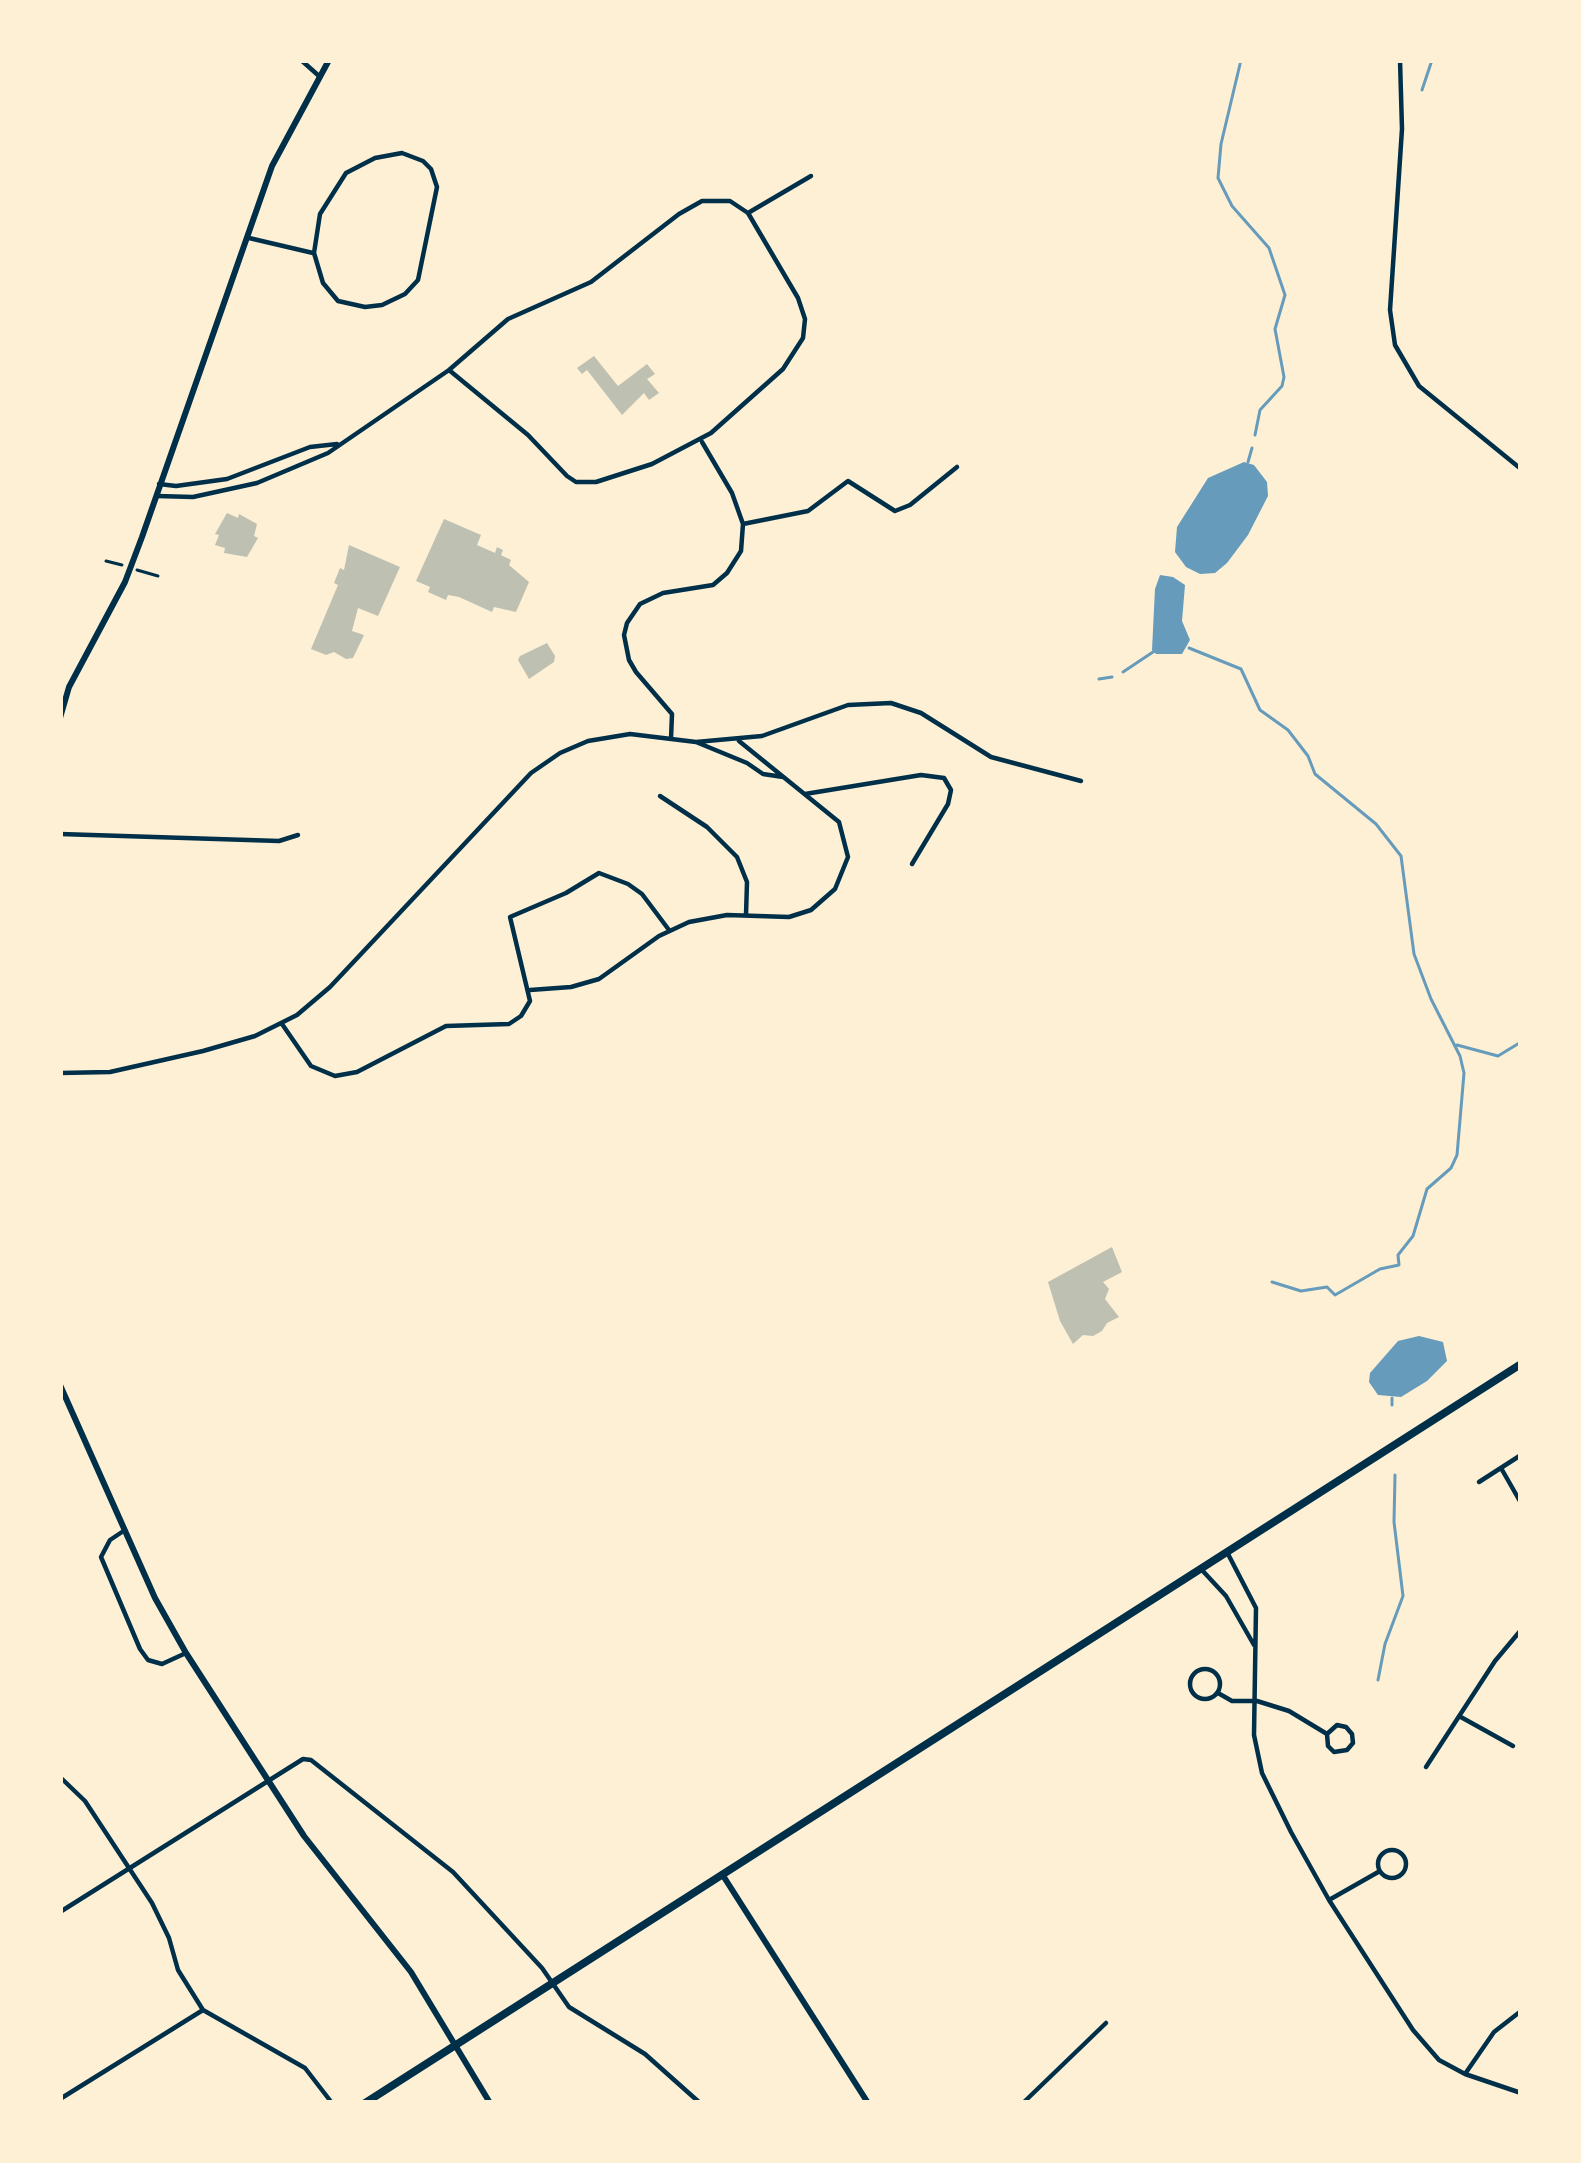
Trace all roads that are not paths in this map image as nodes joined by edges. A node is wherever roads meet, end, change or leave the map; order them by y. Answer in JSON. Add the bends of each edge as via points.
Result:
{"nodes":[{"id":1,"x":301,"y":60,"type":"edge"},
{"id":2,"x":329,"y":60,"type":"edge"},
{"id":3,"x":1400,"y":60,"type":"edge"},
{"id":4,"x":320,"y":76,"type":"junction"},
{"id":5,"x":811,"y":176,"type":"dead end"},
{"id":6,"x":748,"y":213,"type":"junction"},
{"id":7,"x":249,"y":238,"type":"junction"},
{"id":8,"x":314,"y":253,"type":"junction"},
{"id":9,"x":449,"y":370,"type":"junction"},
{"id":10,"x":701,"y":440,"type":"junction"},
{"id":11,"x":337,"y":444,"type":"junction"},
{"id":12,"x":958,"y":467,"type":"dead end"},
{"id":13,"x":1521,"y":469,"type":"edge"},
{"id":14,"x":160,"y":484,"type":"junction"},
{"id":15,"x":156,"y":496,"type":"junction"},
{"id":16,"x":743,"y":524,"type":"junction"},
{"id":17,"x":60,"y":718,"type":"edge"},
{"id":18,"x":671,"y":739,"type":"junction"},
{"id":19,"x":737,"y":739,"type":"junction"},
{"id":20,"x":696,"y":742,"type":"junction"},
{"id":21,"x":785,"y":778,"type":"junction"},
{"id":22,"x":1081,"y":782,"type":"dead end"},
{"id":23,"x":806,"y":794,"type":"junction"},
{"id":24,"x":660,"y":796,"type":"dead end"},
{"id":25,"x":60,"y":833,"type":"edge"},
{"id":26,"x":298,"y":836,"type":"dead end"},
{"id":27,"x":912,"y":864,"type":"dead end"},
{"id":28,"x":746,"y":915,"type":"junction"},
{"id":29,"x":669,"y":930,"type":"junction"},
{"id":30,"x":530,"y":990,"type":"junction"},
{"id":31,"x":282,"y":1024,"type":"junction"},
{"id":32,"x":60,"y":1073,"type":"edge"},
{"id":33,"x":1521,"y":1364,"type":"edge"},
{"id":34,"x":60,"y":1385,"type":"edge"},
{"id":35,"x":70,"y":1409,"type":"junction"},
{"id":36,"x":60,"y":1414,"type":"edge"},
{"id":37,"x":1521,"y":1456,"type":"edge"},
{"id":38,"x":1501,"y":1468,"type":"junction"},
{"id":39,"x":1479,"y":1482,"type":"dead end"},
{"id":40,"x":1521,"y":1503,"type":"edge"},
{"id":41,"x":125,"y":1531,"type":"junction"},
{"id":42,"x":1227,"y":1552,"type":"junction"},
{"id":43,"x":1201,"y":1569,"type":"junction"},
{"id":44,"x":1521,"y":1630,"type":"edge"},
{"id":45,"x":1256,"y":1650,"type":"junction"},
{"id":46,"x":186,"y":1653,"type":"junction"},
{"id":47,"x":1218,"y":1693,"type":"junction"},
{"id":48,"x":1257,"y":1701,"type":"junction"},
{"id":49,"x":1459,"y":1716,"type":"junction"},
{"id":50,"x":1327,"y":1733,"type":"junction"},
{"id":51,"x":1514,"y":1746,"type":"dead end"},
{"id":52,"x":1426,"y":1767,"type":"dead end"},
{"id":53,"x":60,"y":1777,"type":"edge"},
{"id":54,"x":268,"y":1781,"type":"junction"},
{"id":55,"x":129,"y":1869,"type":"junction"},
{"id":56,"x":1381,"y":1871,"type":"junction"},
{"id":57,"x":722,"y":1874,"type":"junction"},
{"id":58,"x":1329,"y":1900,"type":"junction"},
{"id":59,"x":60,"y":1912,"type":"edge"},
{"id":60,"x":551,"y":1983,"type":"junction"},
{"id":61,"x":203,"y":2009,"type":"junction"},
{"id":62,"x":1521,"y":2011,"type":"edge"},
{"id":63,"x":1106,"y":2023,"type":"dead end"},
{"id":64,"x":457,"y":2044,"type":"junction"},
{"id":65,"x":1465,"y":2074,"type":"junction"},
{"id":66,"x":1521,"y":2093,"type":"edge"},
{"id":67,"x":60,"y":2099,"type":"edge"},
{"id":68,"x":332,"y":2103,"type":"edge"},
{"id":69,"x":365,"y":2103,"type":"edge"},
{"id":70,"x":490,"y":2103,"type":"edge"},
{"id":71,"x":700,"y":2103,"type":"edge"},
{"id":72,"x":868,"y":2103,"type":"edge"},
{"id":73,"x":1023,"y":2103,"type":"edge"}],
"edges":[{"from":1,"to":4,"type":"street"},
{"from":2,"to":4,"type":"street"},
{"from":3,"to":13,"type":"street","via":[[1395,344],[1419,386]]},
{"from":4,"to":7,"type":"street","via":[[272,166]]},
{"from":5,"to":6,"type":"street"},
{"from":6,"to":9,"type":"street","via":[[718,199],[692,205],[581,288],[508,319]]},
{"from":6,"to":10,"type":"street","via":[[803,311],[803,338],[783,369]]},
{"from":7,"to":8,"type":"street"},
{"from":7,"to":14,"type":"street"},
{"from":8,"to":8,"type":"street","via":[[338,302],[373,307],[405,294],[418,280],[436,187],[431,169],[402,154],[346,172],[320,214]]},
{"from":9,"to":10,"type":"street","via":[[576,482],[614,477]]},
{"from":9,"to":11,"type":"street"},
{"from":10,"to":16,"type":"street"},
{"from":11,"to":14,"type":"street","via":[[227,479]]},
{"from":11,"to":15,"type":"street","via":[[256,483]]},
{"from":12,"to":16,"type":"street","via":[[895,511],[848,481],[808,511]]},
{"from":14,"to":15,"type":"street"},
{"from":15,"to":17,"type":"street"},
{"from":16,"to":18,"type":"street","via":[[741,551],[727,573],[696,590],[650,597],[627,623],[629,660],[672,713]]},
{"from":18,"to":20,"type":"street"},
{"from":18,"to":31,"type":"street","via":[[608,735],[542,765],[330,987]]},
{"from":19,"to":20,"type":"street"},
{"from":19,"to":21,"type":"street"},
{"from":19,"to":22,"type":"street","via":[[848,705],[890,704],[922,712],[991,757]]},
{"from":20,"to":21,"type":"street"},
{"from":21,"to":23,"type":"street"},
{"from":23,"to":27,"type":"street","via":[[944,778],[949,804]]},
{"from":23,"to":28,"type":"street","via":[[844,832],[842,878],[821,904],[799,915]]},
{"from":24,"to":28,"type":"street","via":[[737,857]]},
{"from":25,"to":26,"type":"street","via":[[280,842]]},
{"from":28,"to":29,"type":"street"},
{"from":29,"to":30,"type":"street","via":[[599,979]]},
{"from":29,"to":30,"type":"street","via":[[628,884],[599,873],[510,917]]},
{"from":30,"to":31,"type":"street","via":[[521,1016],[509,1024],[446,1027],[335,1076],[311,1066]]},
{"from":31,"to":32,"type":"street","via":[[110,1072]]},
{"from":33,"to":42,"type":"main road"},
{"from":34,"to":35,"type":"street"},
{"from":35,"to":36,"type":"street"},
{"from":35,"to":41,"type":"street"},
{"from":37,"to":38,"type":"street"},
{"from":38,"to":39,"type":"street"},
{"from":38,"to":40,"type":"street"},
{"from":41,"to":46,"type":"street"},
{"from":41,"to":46,"type":"street","via":[[101,1556],[140,1649],[162,1664]]},
{"from":42,"to":43,"type":"main road"},
{"from":42,"to":45,"type":"street","via":[[1256,1608]]},
{"from":43,"to":45,"type":"street"},
{"from":43,"to":57,"type":"main road"},
{"from":44,"to":49,"type":"street"},
{"from":45,"to":48,"type":"street"},
{"from":46,"to":54,"type":"street"},
{"from":47,"to":47,"type":"street","via":[[1213,1670],[1194,1673],[1196,1696]]},
{"from":47,"to":48,"type":"street"},
{"from":48,"to":50,"type":"street"},
{"from":48,"to":58,"type":"street","via":[[1262,1773]]},
{"from":49,"to":51,"type":"street"},
{"from":49,"to":52,"type":"street"},
{"from":50,"to":50,"type":"street","via":[[1346,1726],[1353,1743],[1334,1752]]},
{"from":53,"to":55,"type":"street"},
{"from":54,"to":55,"type":"street"},
{"from":54,"to":60,"type":"street","via":[[303,1759],[330,1772],[453,1872]]},
{"from":54,"to":64,"type":"street"},
{"from":55,"to":59,"type":"street"},
{"from":55,"to":61,"type":"street"},
{"from":56,"to":56,"type":"street","via":[[1385,1852],[1402,1855],[1400,1876]]},
{"from":56,"to":58,"type":"street"},
{"from":57,"to":60,"type":"main road"},
{"from":57,"to":72,"type":"street"},
{"from":58,"to":65,"type":"street","via":[[1413,2030],[1439,2060]]},
{"from":60,"to":64,"type":"main road"},
{"from":60,"to":71,"type":"street","via":[[569,2007],[660,2065]]},
{"from":61,"to":67,"type":"street"},
{"from":61,"to":68,"type":"street","via":[[305,2068]]},
{"from":62,"to":65,"type":"street","via":[[1494,2032]]},
{"from":63,"to":73,"type":"street"},
{"from":64,"to":69,"type":"main road"},
{"from":64,"to":70,"type":"street"},
{"from":65,"to":66,"type":"street"}]}
